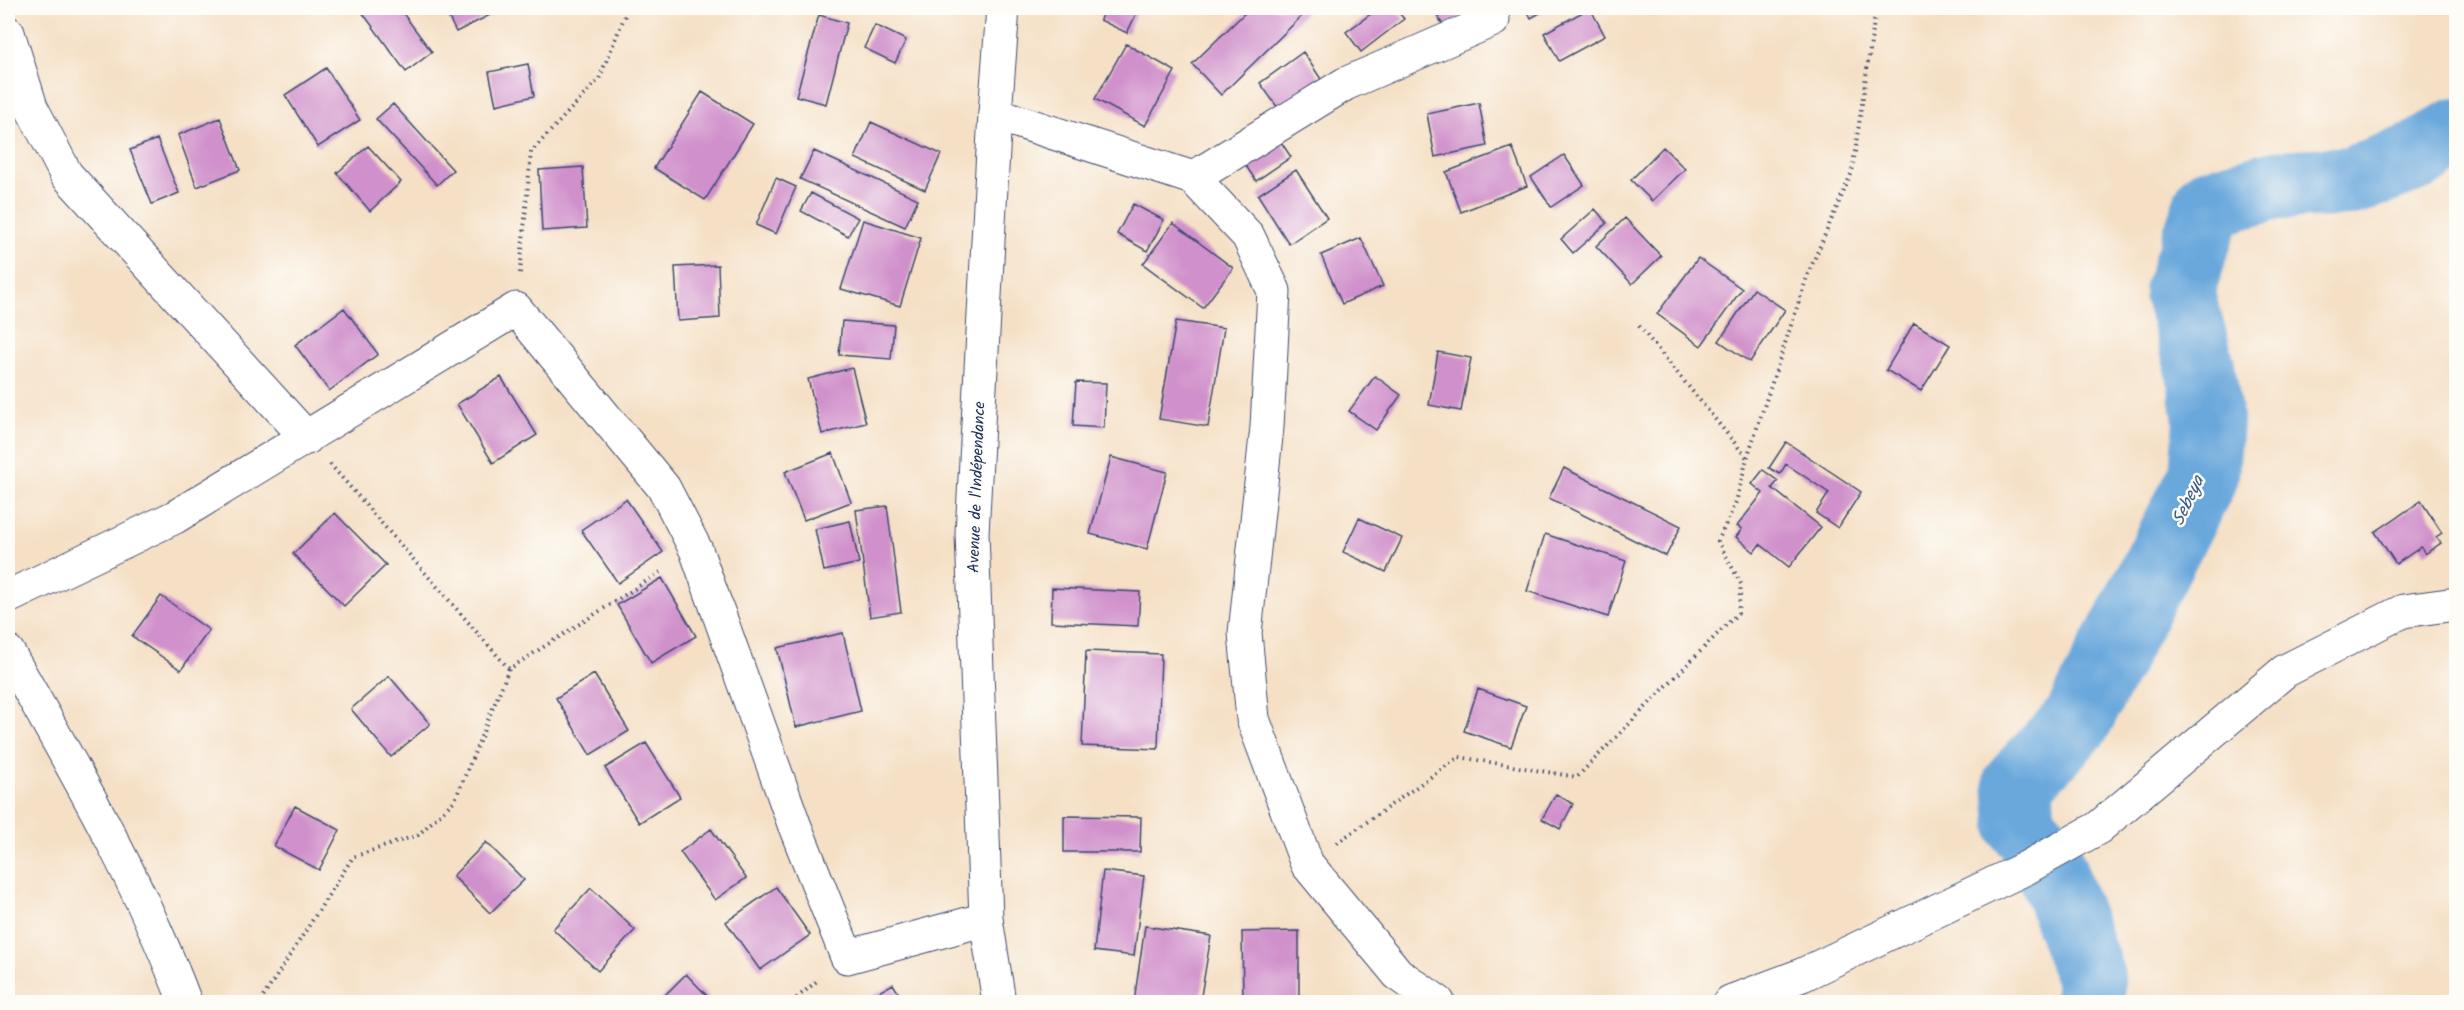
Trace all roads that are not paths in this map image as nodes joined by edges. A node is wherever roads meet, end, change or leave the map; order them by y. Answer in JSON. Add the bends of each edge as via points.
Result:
{"nodes":[{"id":1,"x":1003,"y":8,"type":"edge"},
{"id":2,"x":1494,"y":20,"type":"dead end"},
{"id":3,"x":8,"y":33,"type":"edge"},
{"id":4,"x":995,"y":114,"type":"junction"},
{"id":5,"x":1192,"y":178,"type":"junction"},
{"id":6,"x":307,"y":438,"type":"junction"},
{"id":7,"x":8,"y":597,"type":"edge"},
{"id":8,"x":2457,"y":604,"type":"edge"},
{"id":9,"x":8,"y":652,"type":"edge"},
{"id":10,"x":986,"y":919,"type":"junction"},
{"id":11,"x":185,"y":1002,"type":"edge"},
{"id":12,"x":999,"y":1002,"type":"edge"},
{"id":13,"x":1438,"y":1002,"type":"edge"},
{"id":14,"x":1730,"y":1002,"type":"edge"}],
"edges":[{"from":1,"to":4,"type":"main road","name":"Avenue de l'Indépendance"},
{"from":2,"to":5,"type":"main road","via":[[1345,84]]},
{"from":3,"to":6,"type":"main road","via":[[31,107],[66,174]]},
{"from":4,"to":5,"type":"main road"},
{"from":4,"to":10,"type":"main road","name":"Avenue de l'Indépendance","via":[[972,533]]},
{"from":5,"to":13,"type":"main road","via":[[1248,236],[1274,291],[1267,427],[1245,633],[1253,719],[1307,864],[1398,974]]},
{"from":6,"to":7,"type":"main road","via":[[175,517]]},
{"from":6,"to":10,"type":"main road","via":[[516,309],[664,488],[696,550],[794,824],[847,957]]},
{"from":8,"to":14,"type":"main road","via":[[2403,611],[2285,671],[2098,828],[2026,868],[1802,975]]},
{"from":9,"to":11,"type":"main road","via":[[105,824],[163,945]]},
{"from":10,"to":12,"type":"main road","name":"Avenue de l'Indépendance"}]}
